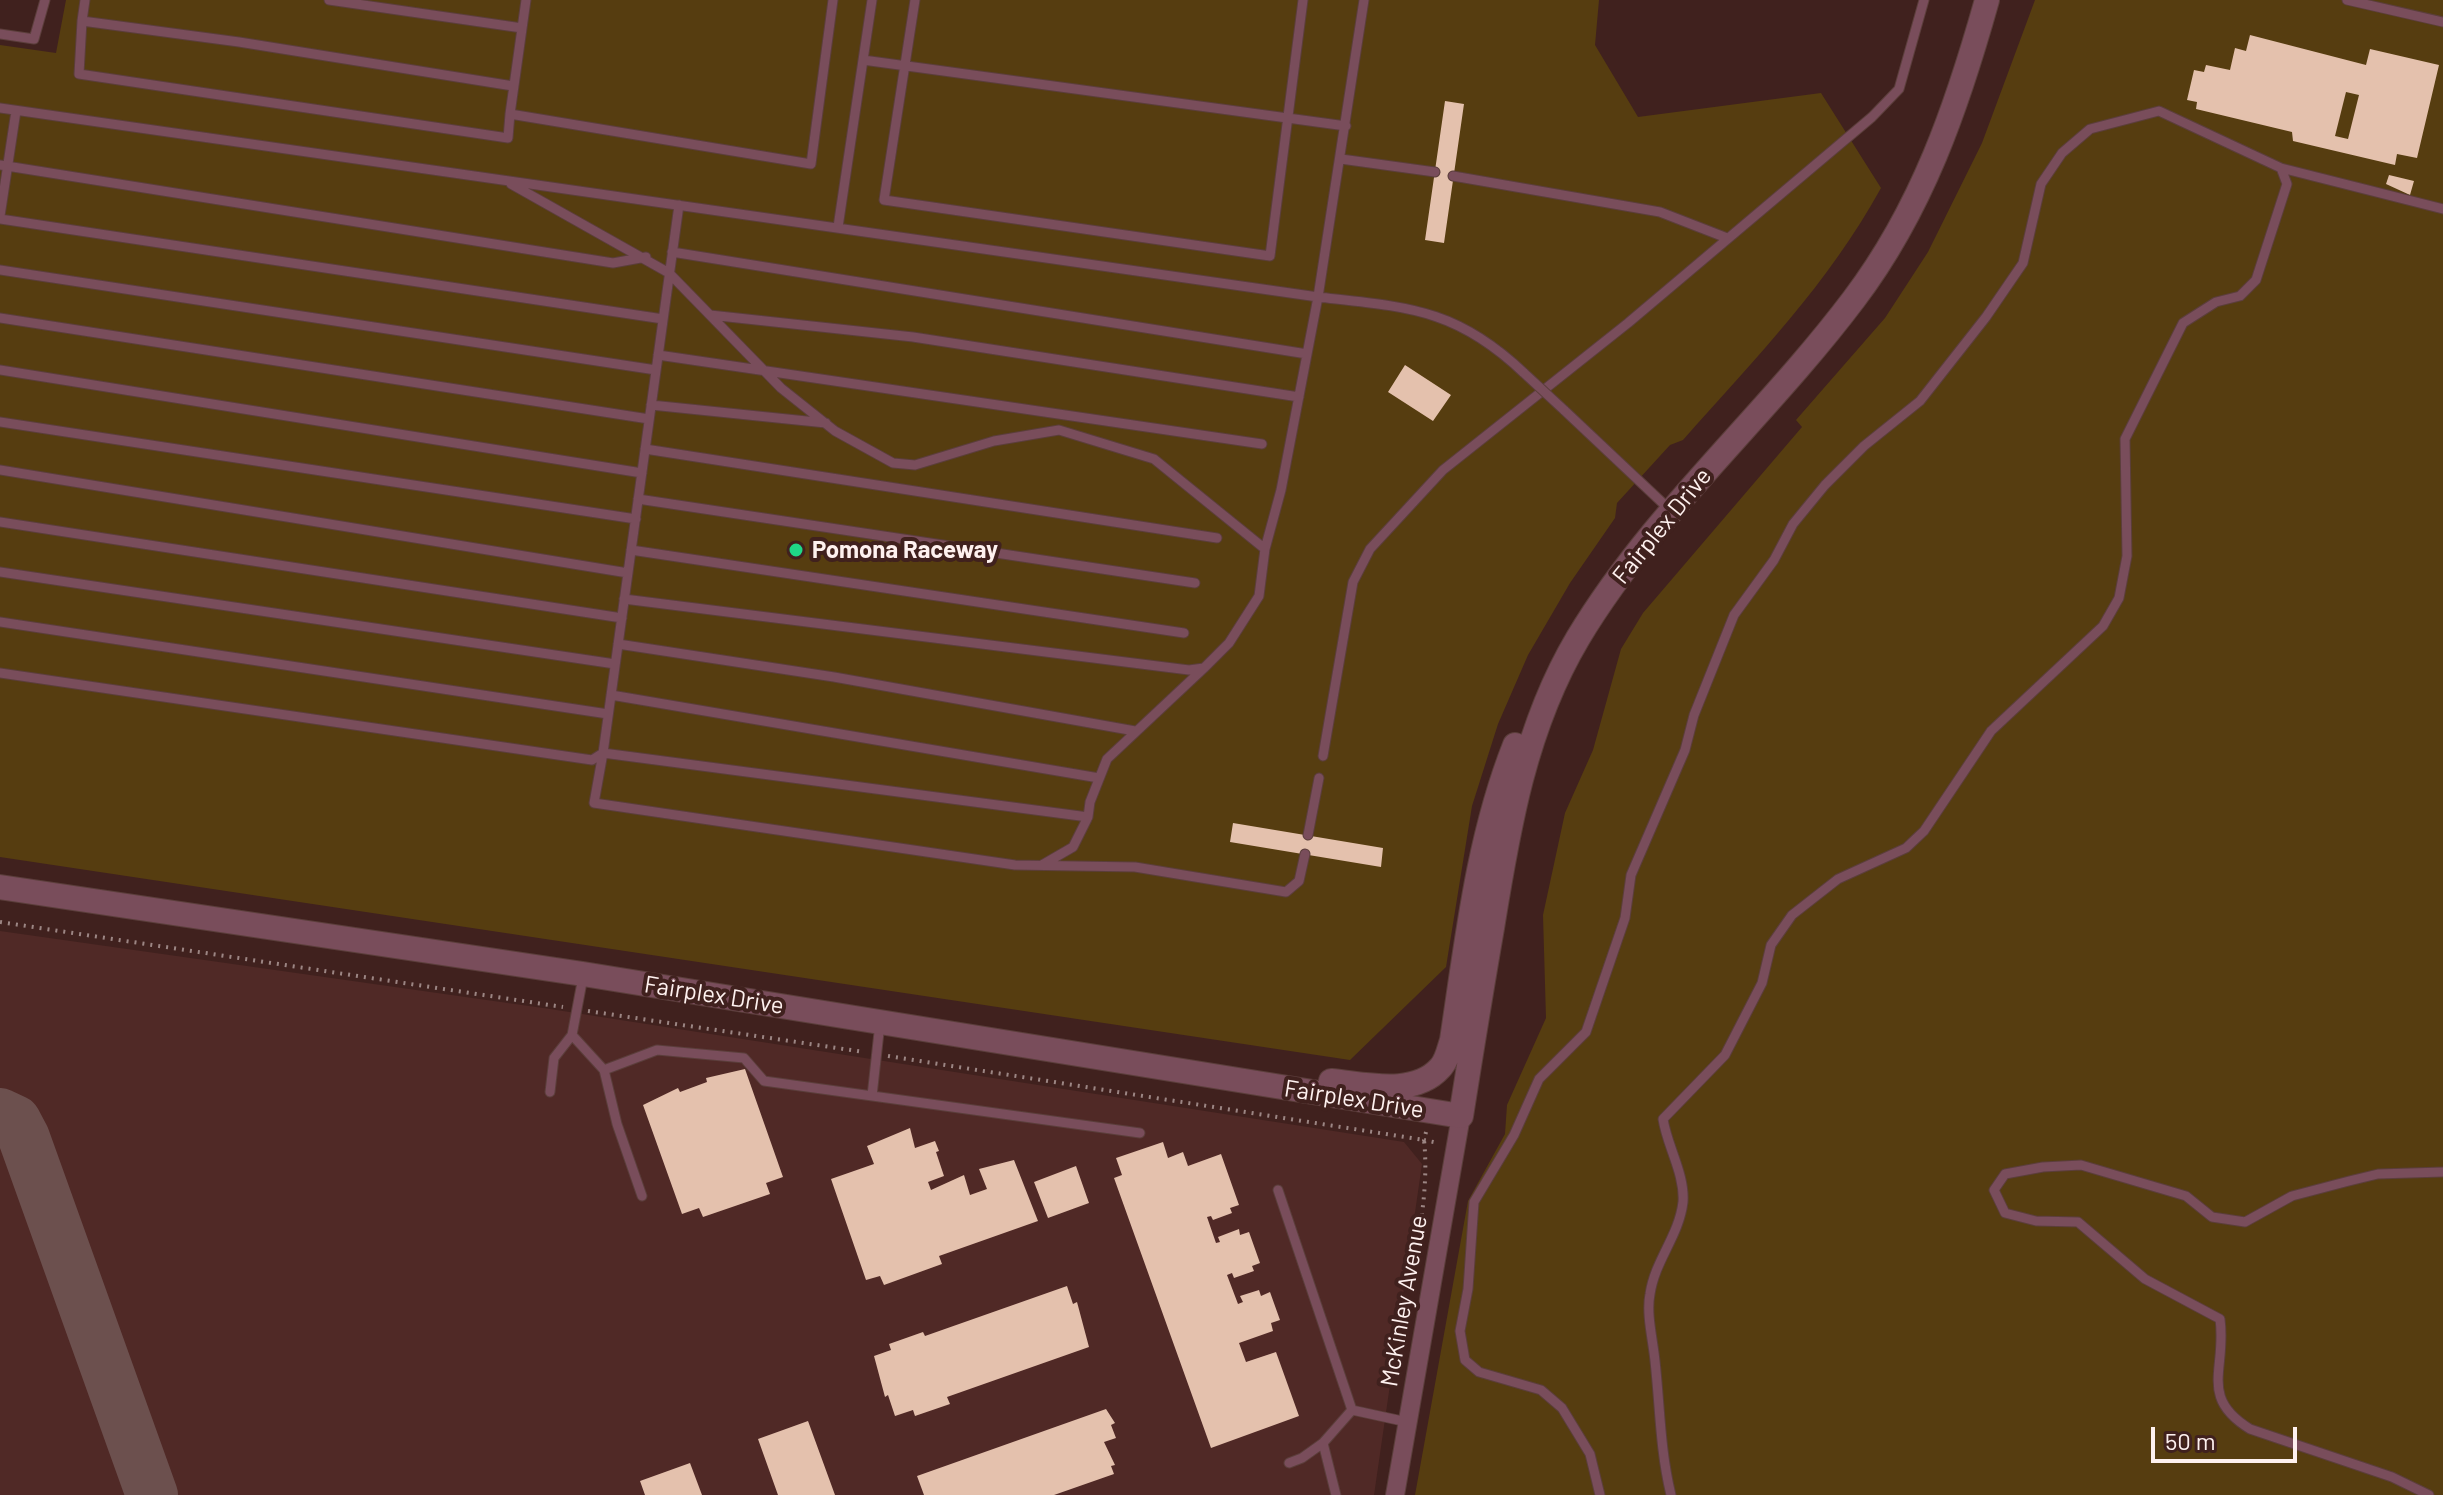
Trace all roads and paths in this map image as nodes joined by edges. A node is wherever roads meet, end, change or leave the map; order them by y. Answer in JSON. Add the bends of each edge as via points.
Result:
{"nodes":[{"id":1,"x":45,"y":0,"type":"edge"},
{"id":2,"x":85,"y":0,"type":"edge"},
{"id":3,"x":329,"y":0,"type":"edge"},
{"id":4,"x":526,"y":0,"type":"edge"},
{"id":5,"x":833,"y":0,"type":"edge"},
{"id":6,"x":872,"y":0,"type":"edge"},
{"id":7,"x":915,"y":0,"type":"edge"},
{"id":8,"x":1303,"y":0,"type":"edge"},
{"id":9,"x":1364,"y":0,"type":"edge"},
{"id":10,"x":1924,"y":0,"type":"edge"},
{"id":11,"x":1987,"y":0,"type":"edge"},
{"id":12,"x":2347,"y":0,"type":"edge"},
{"id":13,"x":82,"y":21,"type":"junction"},
{"id":14,"x":2443,"y":22,"type":"edge"},
{"id":15,"x":522,"y":28,"type":"junction"},
{"id":16,"x":0,"y":34,"type":"edge"},
{"id":17,"x":863,"y":60,"type":"junction"},
{"id":18,"x":905,"y":64,"type":"junction"},
{"id":19,"x":513,"y":86,"type":"junction"},
{"id":20,"x":0,"y":108,"type":"edge"},
{"id":21,"x":16,"y":111,"type":"junction"},
{"id":22,"x":510,"y":114,"type":"junction"},
{"id":23,"x":1288,"y":119,"type":"junction"},
{"id":24,"x":1346,"y":126,"type":"junction"},
{"id":25,"x":1341,"y":159,"type":"junction"},
{"id":26,"x":4,"y":166,"type":"edge"},
{"id":27,"x":2281,"y":168,"type":"junction"},
{"id":28,"x":1435,"y":172,"type":"dead end"},
{"id":29,"x":1453,"y":176,"type":"dead end"},
{"id":30,"x":505,"y":180,"type":"junction"},
{"id":31,"x":679,"y":205,"type":"junction"},
{"id":32,"x":2443,"y":209,"type":"edge"},
{"id":33,"x":0,"y":218,"type":"edge"},
{"id":34,"x":838,"y":227,"type":"junction"},
{"id":35,"x":1727,"y":238,"type":"junction"},
{"id":36,"x":672,"y":252,"type":"junction"},
{"id":37,"x":646,"y":257,"type":"junction"},
{"id":38,"x":0,"y":270,"type":"edge"},
{"id":39,"x":669,"y":273,"type":"junction"},
{"id":40,"x":1318,"y":297,"type":"junction"},
{"id":41,"x":710,"y":315,"type":"junction"},
{"id":42,"x":0,"y":318,"type":"edge"},
{"id":43,"x":663,"y":319,"type":"junction"},
{"id":44,"x":1307,"y":354,"type":"junction"},
{"id":45,"x":658,"y":355,"type":"junction"},
{"id":46,"x":762,"y":368,"type":"junction"},
{"id":47,"x":0,"y":370,"type":"edge"},
{"id":48,"x":656,"y":370,"type":"junction"},
{"id":49,"x":1299,"y":397,"type":"junction"},
{"id":50,"x":651,"y":405,"type":"junction"},
{"id":51,"x":649,"y":419,"type":"junction"},
{"id":52,"x":0,"y":422,"type":"edge"},
{"id":53,"x":826,"y":423,"type":"junction"},
{"id":54,"x":1262,"y":444,"type":"dead end"},
{"id":55,"x":645,"y":449,"type":"junction"},
{"id":56,"x":0,"y":470,"type":"edge"},
{"id":57,"x":642,"y":473,"type":"junction"},
{"id":58,"x":638,"y":499,"type":"junction"},
{"id":59,"x":1671,"y":512,"type":"junction"},
{"id":60,"x":636,"y":519,"type":"junction"},
{"id":61,"x":0,"y":522,"type":"edge"},
{"id":62,"x":1217,"y":538,"type":"dead end"},
{"id":63,"x":1265,"y":549,"type":"junction"},
{"id":64,"x":631,"y":550,"type":"junction"},
{"id":65,"x":0,"y":572,"type":"edge"},
{"id":66,"x":628,"y":573,"type":"junction"},
{"id":67,"x":1616,"y":581,"type":"junction"},
{"id":68,"x":1195,"y":583,"type":"dead end"},
{"id":69,"x":624,"y":599,"type":"junction"},
{"id":70,"x":622,"y":618,"type":"junction"},
{"id":71,"x":0,"y":622,"type":"edge"},
{"id":72,"x":1184,"y":633,"type":"dead end"},
{"id":73,"x":618,"y":644,"type":"junction"},
{"id":74,"x":615,"y":664,"type":"junction"},
{"id":75,"x":1204,"y":668,"type":"junction"},
{"id":76,"x":0,"y":673,"type":"edge"},
{"id":77,"x":611,"y":695,"type":"junction"},
{"id":78,"x":608,"y":714,"type":"junction"},
{"id":79,"x":1135,"y":731,"type":"junction"},
{"id":80,"x":603,"y":753,"type":"junction"},
{"id":81,"x":1323,"y":756,"type":"dead end"},
{"id":82,"x":1099,"y":778,"type":"junction"},
{"id":83,"x":1319,"y":778,"type":"dead end"},
{"id":84,"x":1088,"y":817,"type":"junction"},
{"id":85,"x":1308,"y":835,"type":"dead end"},
{"id":86,"x":1305,"y":854,"type":"dead end"},
{"id":87,"x":1041,"y":865,"type":"junction"},
{"id":88,"x":0,"y":887,"type":"edge"},
{"id":89,"x":0,"y":922,"type":"edge"},
{"id":90,"x":583,"y":974,"type":"junction"},
{"id":91,"x":577,"y":1009,"type":"junction"},
{"id":92,"x":880,"y":1021,"type":"junction"},
{"id":93,"x":572,"y":1035,"type":"junction"},
{"id":94,"x":877,"y":1054,"type":"junction"},
{"id":95,"x":604,"y":1070,"type":"junction"},
{"id":96,"x":1249,"y":1082,"type":"junction"},
{"id":97,"x":550,"y":1092,"type":"dead end"},
{"id":98,"x":872,"y":1096,"type":"junction"},
{"id":99,"x":1461,"y":1116,"type":"junction"},
{"id":100,"x":1140,"y":1133,"type":"dead end"},
{"id":101,"x":2443,"y":1172,"type":"edge"},
{"id":102,"x":1278,"y":1190,"type":"dead end"},
{"id":103,"x":642,"y":1196,"type":"dead end"},
{"id":104,"x":1411,"y":1282,"type":"dead end"},
{"id":105,"x":1352,"y":1410,"type":"junction"},
{"id":106,"x":1407,"y":1422,"type":"junction"},
{"id":107,"x":1323,"y":1443,"type":"junction"},
{"id":108,"x":1289,"y":1463,"type":"dead end"},
{"id":109,"x":1336,"y":1495,"type":"edge"},
{"id":110,"x":1395,"y":1495,"type":"edge"},
{"id":111,"x":1600,"y":1495,"type":"edge"},
{"id":112,"x":1671,"y":1495,"type":"edge"},
{"id":113,"x":2429,"y":1495,"type":"edge"}],
"edges":[{"from":1,"to":16,"type":"lane","via":[[34,39]]},
{"from":2,"to":13,"type":"lane"},
{"from":3,"to":15,"type":"lane"},
{"from":4,"to":15,"type":"lane"},
{"from":5,"to":22,"type":"lane","via":[[811,164]]},
{"from":6,"to":17,"type":"lane"},
{"from":7,"to":18,"type":"lane"},
{"from":8,"to":23,"type":"lane"},
{"from":9,"to":24,"type":"lane"},
{"from":10,"to":35,"type":"lane","via":[[1899,89]]},
{"from":11,"to":59,"type":"street","name":"Fairplex Drive","via":[[1943,141],[1893,239],[1835,323]]},
{"from":12,"to":14,"type":"lane"},
{"from":13,"to":19,"type":"lane"},
{"from":13,"to":22,"type":"lane","via":[[79,74],[508,138]]},
{"from":15,"to":19,"type":"lane"},
{"from":17,"to":18,"type":"lane"},
{"from":17,"to":34,"type":"lane"},
{"from":18,"to":23,"type":"lane"},
{"from":18,"to":23,"type":"lane","via":[[884,200],[1244,253],[1270,256]]},
{"from":19,"to":22,"type":"lane"},
{"from":20,"to":21,"type":"lane"},
{"from":21,"to":26,"type":"lane"},
{"from":21,"to":30,"type":"lane"},
{"from":23,"to":24,"type":"lane"},
{"from":24,"to":25,"type":"lane"},
{"from":25,"to":28,"type":"lane"},
{"from":25,"to":40,"type":"lane"},
{"from":26,"to":33,"type":"lane"},
{"from":26,"to":37,"type":"lane","via":[[613,263]]},
{"from":27,"to":32,"type":"lane"},
{"from":27,"to":111,"type":"lane","via":[[2159,111],[2090,129],[2062,153],[2041,184],[2023,263],[1986,317],[1920,401],[1825,485],[1734,615],[1685,750],[1631,875],[1625,918],[1586,1032],[1539,1079],[1514,1135],[1481,1187],[1471,1220],[1460,1331],[1465,1360],[1479,1372],[1541,1390],[1562,1408],[1590,1454]]},
{"from":27,"to":112,"type":"lane","via":[[2287,184],[2256,280],[2240,296],[2216,302],[2183,323],[2125,439],[2127,556],[2119,598],[2103,626],[1991,731],[1924,831],[1906,848],[1838,879],[1792,915],[1771,945],[1762,983],[1725,1055],[1663,1119],[1683,1201],[1674,1237],[1655,1268],[1649,1297],[1660,1452]]},
{"from":29,"to":35,"type":"lane","via":[[1660,212]]},
{"from":30,"to":31,"type":"lane"},
{"from":30,"to":37,"type":"lane"},
{"from":31,"to":34,"type":"lane"},
{"from":31,"to":36,"type":"lane"},
{"from":33,"to":43,"type":"lane"},
{"from":34,"to":40,"type":"lane"},
{"from":35,"to":81,"type":"lane","via":[[1443,470],[1370,549],[1353,582]]},
{"from":36,"to":39,"type":"lane"},
{"from":36,"to":44,"type":"lane"},
{"from":37,"to":39,"type":"lane"},
{"from":38,"to":48,"type":"lane"},
{"from":39,"to":41,"type":"lane"},
{"from":39,"to":43,"type":"lane"},
{"from":40,"to":44,"type":"lane"},
{"from":40,"to":59,"type":"lane","bridge":true,"via":[[1415,308],[1461,326],[1500,350]]},
{"from":41,"to":46,"type":"lane"},
{"from":41,"to":49,"type":"lane","via":[[913,337]]},
{"from":42,"to":51,"type":"lane"},
{"from":43,"to":45,"type":"lane"},
{"from":44,"to":49,"type":"lane"},
{"from":45,"to":46,"type":"lane"},
{"from":45,"to":48,"type":"lane"},
{"from":46,"to":53,"type":"lane"},
{"from":46,"to":54,"type":"lane"},
{"from":47,"to":57,"type":"lane"},
{"from":48,"to":50,"type":"lane"},
{"from":49,"to":63,"type":"lane"},
{"from":50,"to":51,"type":"lane"},
{"from":50,"to":53,"type":"lane"},
{"from":51,"to":55,"type":"lane"},
{"from":52,"to":60,"type":"lane"},
{"from":53,"to":63,"type":"lane","via":[[893,463],[915,465],[994,441],[1059,430],[1154,459]]},
{"from":55,"to":57,"type":"lane"},
{"from":55,"to":62,"type":"lane"},
{"from":56,"to":66,"type":"lane"},
{"from":57,"to":58,"type":"lane"},
{"from":58,"to":60,"type":"lane"},
{"from":58,"to":68,"type":"lane"},
{"from":59,"to":67,"type":"street","name":"Fairplex Drive"},
{"from":60,"to":64,"type":"lane"},
{"from":61,"to":70,"type":"lane"},
{"from":63,"to":75,"type":"lane","via":[[1259,596],[1229,643]]},
{"from":64,"to":66,"type":"lane"},
{"from":64,"to":72,"type":"lane"},
{"from":65,"to":74,"type":"lane"},
{"from":66,"to":69,"type":"lane"},
{"from":67,"to":96,"type":"street","via":[[1587,602],[1531,705],[1502,779],[1443,1066],[1423,1082],[1397,1086]]},
{"from":67,"to":99,"type":"street","name":"Fairplex Drive","via":[[1558,679],[1519,781]]},
{"from":69,"to":70,"type":"lane"},
{"from":69,"to":75,"type":"lane"},
{"from":70,"to":73,"type":"lane"},
{"from":71,"to":78,"type":"lane"},
{"from":73,"to":74,"type":"lane"},
{"from":73,"to":79,"type":"lane"},
{"from":74,"to":77,"type":"lane"},
{"from":75,"to":79,"type":"lane"},
{"from":76,"to":80,"type":"lane","via":[[592,760]]},
{"from":77,"to":78,"type":"lane"},
{"from":77,"to":82,"type":"lane"},
{"from":78,"to":80,"type":"lane"},
{"from":79,"to":82,"type":"lane","via":[[1107,759]]},
{"from":80,"to":84,"type":"lane"},
{"from":80,"to":87,"type":"lane","via":[[594,803],[910,851]]},
{"from":82,"to":84,"type":"lane"},
{"from":83,"to":85,"type":"lane"},
{"from":84,"to":87,"type":"lane","via":[[1073,847]]},
{"from":86,"to":87,"type":"lane","via":[[1299,881],[1286,892],[1135,867]]},
{"from":88,"to":90,"type":"street","name":"Fairplex Drive"},
{"from":89,"to":91,"type":"path"},
{"from":90,"to":91,"type":"lane"},
{"from":90,"to":92,"type":"street","name":"Fairplex Drive"},
{"from":91,"to":93,"type":"lane"},
{"from":91,"to":94,"type":"path"},
{"from":92,"to":94,"type":"lane"},
{"from":92,"to":96,"type":"street","name":"Fairplex Drive"},
{"from":93,"to":95,"type":"lane"},
{"from":93,"to":97,"type":"lane","via":[[554,1058]]},
{"from":94,"to":98,"type":"lane"},
{"from":94,"to":104,"type":"path","via":[[1424,1140],[1421,1222]]},
{"from":95,"to":98,"type":"lane","via":[[657,1050],[744,1058],[764,1081]]},
{"from":95,"to":103,"type":"lane"},
{"from":96,"to":99,"type":"street","name":"Fairplex Drive"},
{"from":98,"to":100,"type":"lane"},
{"from":99,"to":106,"type":"street","name":"McKinley Avenue"},
{"from":101,"to":113,"type":"lane","via":[[2378,1174],[2349,1181],[2292,1196],[2245,1222],[2212,1217],[2186,1196],[2081,1165],[2005,1174],[1994,1190],[2005,1213],[2036,1221],[2078,1222],[2145,1279],[2220,1319],[2218,1396],[2232,1418]]},
{"from":102,"to":105,"type":"lane"},
{"from":105,"to":106,"type":"lane"},
{"from":105,"to":107,"type":"lane"},
{"from":106,"to":110,"type":"street","name":"McKinley Avenue"},
{"from":107,"to":108,"type":"lane"},
{"from":107,"to":109,"type":"lane"}]}
